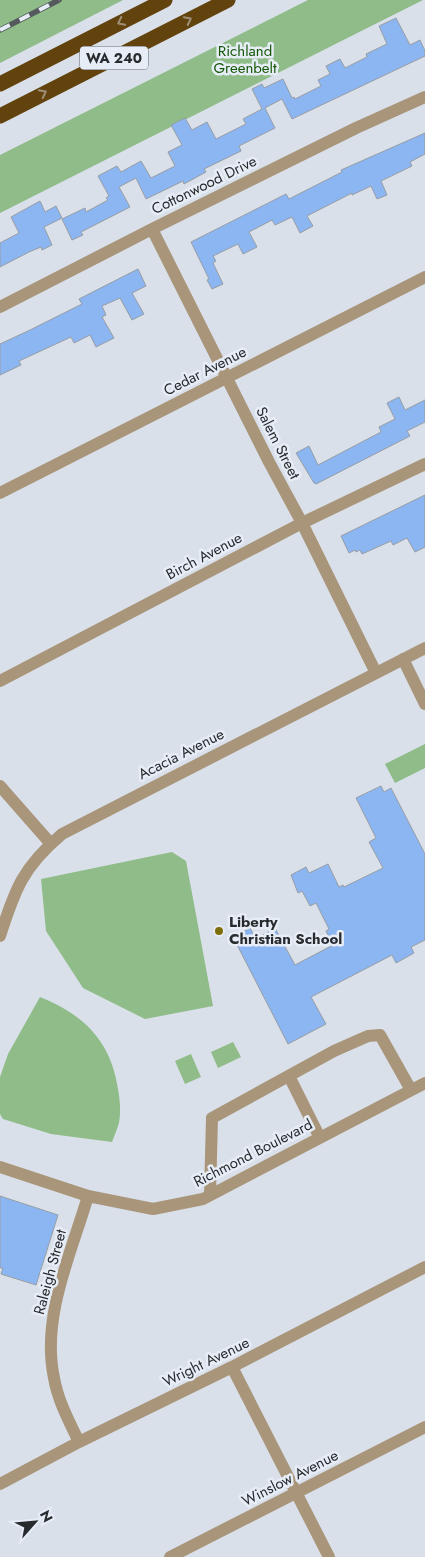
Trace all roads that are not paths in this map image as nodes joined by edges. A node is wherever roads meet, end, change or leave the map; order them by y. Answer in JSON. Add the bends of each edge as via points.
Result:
{"nodes":[{"id":1,"x":165,"y":0,"type":"edge"},
{"id":2,"x":228,"y":0,"type":"edge"},
{"id":3,"x":0,"y":84,"type":"edge"},
{"id":4,"x":425,"y":97,"type":"edge"},
{"id":5,"x":0,"y":116,"type":"edge"},
{"id":6,"x":152,"y":229,"type":"junction"},
{"id":7,"x":425,"y":277,"type":"edge"},
{"id":8,"x":0,"y":307,"type":"edge"},
{"id":9,"x":227,"y":378,"type":"junction"},
{"id":10,"x":425,"y":464,"type":"edge"},
{"id":11,"x":0,"y":493,"type":"edge"},
{"id":12,"x":302,"y":523,"type":"junction"},
{"id":13,"x":425,"y":648,"type":"edge"},
{"id":14,"x":403,"y":659,"type":"junction"},
{"id":15,"x":376,"y":673,"type":"junction"},
{"id":16,"x":0,"y":681,"type":"edge"},
{"id":17,"x":425,"y":704,"type":"edge"},
{"id":18,"x":0,"y":786,"type":"edge"},
{"id":19,"x":51,"y":844,"type":"junction"},
{"id":20,"x":0,"y":936,"type":"edge"},
{"id":21,"x":289,"y":1076,"type":"junction"},
{"id":22,"x":425,"y":1083,"type":"edge"},
{"id":23,"x":410,"y":1090,"type":"junction"},
{"id":24,"x":320,"y":1138,"type":"junction"},
{"id":25,"x":0,"y":1167,"type":"edge"},
{"id":26,"x":210,"y":1195,"type":"junction"},
{"id":27,"x":88,"y":1196,"type":"junction"},
{"id":28,"x":425,"y":1268,"type":"edge"},
{"id":29,"x":232,"y":1368,"type":"junction"},
{"id":30,"x":425,"y":1427,"type":"edge"},
{"id":31,"x":79,"y":1442,"type":"junction"},
{"id":32,"x":0,"y":1484,"type":"edge"},
{"id":33,"x":296,"y":1493,"type":"junction"},
{"id":34,"x":170,"y":1557,"type":"edge"},
{"id":35,"x":329,"y":1557,"type":"edge"}],
"edges":[{"from":1,"to":3,"type":"highway","number":"WA 240","one_way":true},
{"from":5,"to":2,"type":"highway","number":"WA 240","one_way":true},
{"from":4,"to":6,"type":"street","name":"Cottonwood Drive"},
{"from":6,"to":8,"type":"street","name":"Cottonwood Drive"},
{"from":6,"to":9,"type":"street","name":"Salem Street"},
{"from":7,"to":9,"type":"street","name":"Cedar Avenue"},
{"from":9,"to":11,"type":"street","name":"Cedar Avenue"},
{"from":9,"to":12,"type":"street","name":"Salem Street"},
{"from":10,"to":12,"type":"street","name":"Birch Avenue"},
{"from":12,"to":15,"type":"street","name":"Salem Street"},
{"from":12,"to":16,"type":"street","name":"Birch Avenue"},
{"from":13,"to":14,"type":"street","name":"Acacia Avenue"},
{"from":14,"to":15,"type":"street","name":"Acacia Avenue"},
{"from":14,"to":17,"type":"street"},
{"from":15,"to":19,"type":"street","name":"Acacia Avenue","via":[[74,827]]},
{"from":18,"to":19,"type":"street"},
{"from":19,"to":20,"type":"street","name":"Acacia Avenue","via":[[19,884]]},
{"from":21,"to":23,"type":"street","via":[[334,1051],[368,1036],[380,1035]]},
{"from":21,"to":24,"type":"street"},
{"from":21,"to":26,"type":"street","via":[[212,1118]]},
{"from":22,"to":23,"type":"street","name":"Richmond Boulevard"},
{"from":23,"to":24,"type":"street","name":"Richmond Boulevard"},
{"from":24,"to":26,"type":"street","name":"Richmond Boulevard"},
{"from":25,"to":27,"type":"street","name":"Richmond Boulevard"},
{"from":26,"to":27,"type":"street","name":"Richmond Boulevard","via":[[153,1209]]},
{"from":27,"to":31,"type":"street","name":"Raleigh Street","via":[[55,1307],[51,1340],[57,1392]]},
{"from":28,"to":29,"type":"street","name":"Wright Avenue"},
{"from":29,"to":31,"type":"street","name":"Wright Avenue"},
{"from":29,"to":33,"type":"street"},
{"from":30,"to":33,"type":"street","name":"Winslow Avenue"},
{"from":31,"to":32,"type":"street","name":"Wright Avenue"},
{"from":33,"to":34,"type":"street","name":"Winslow Avenue"},
{"from":33,"to":35,"type":"street"}]}
